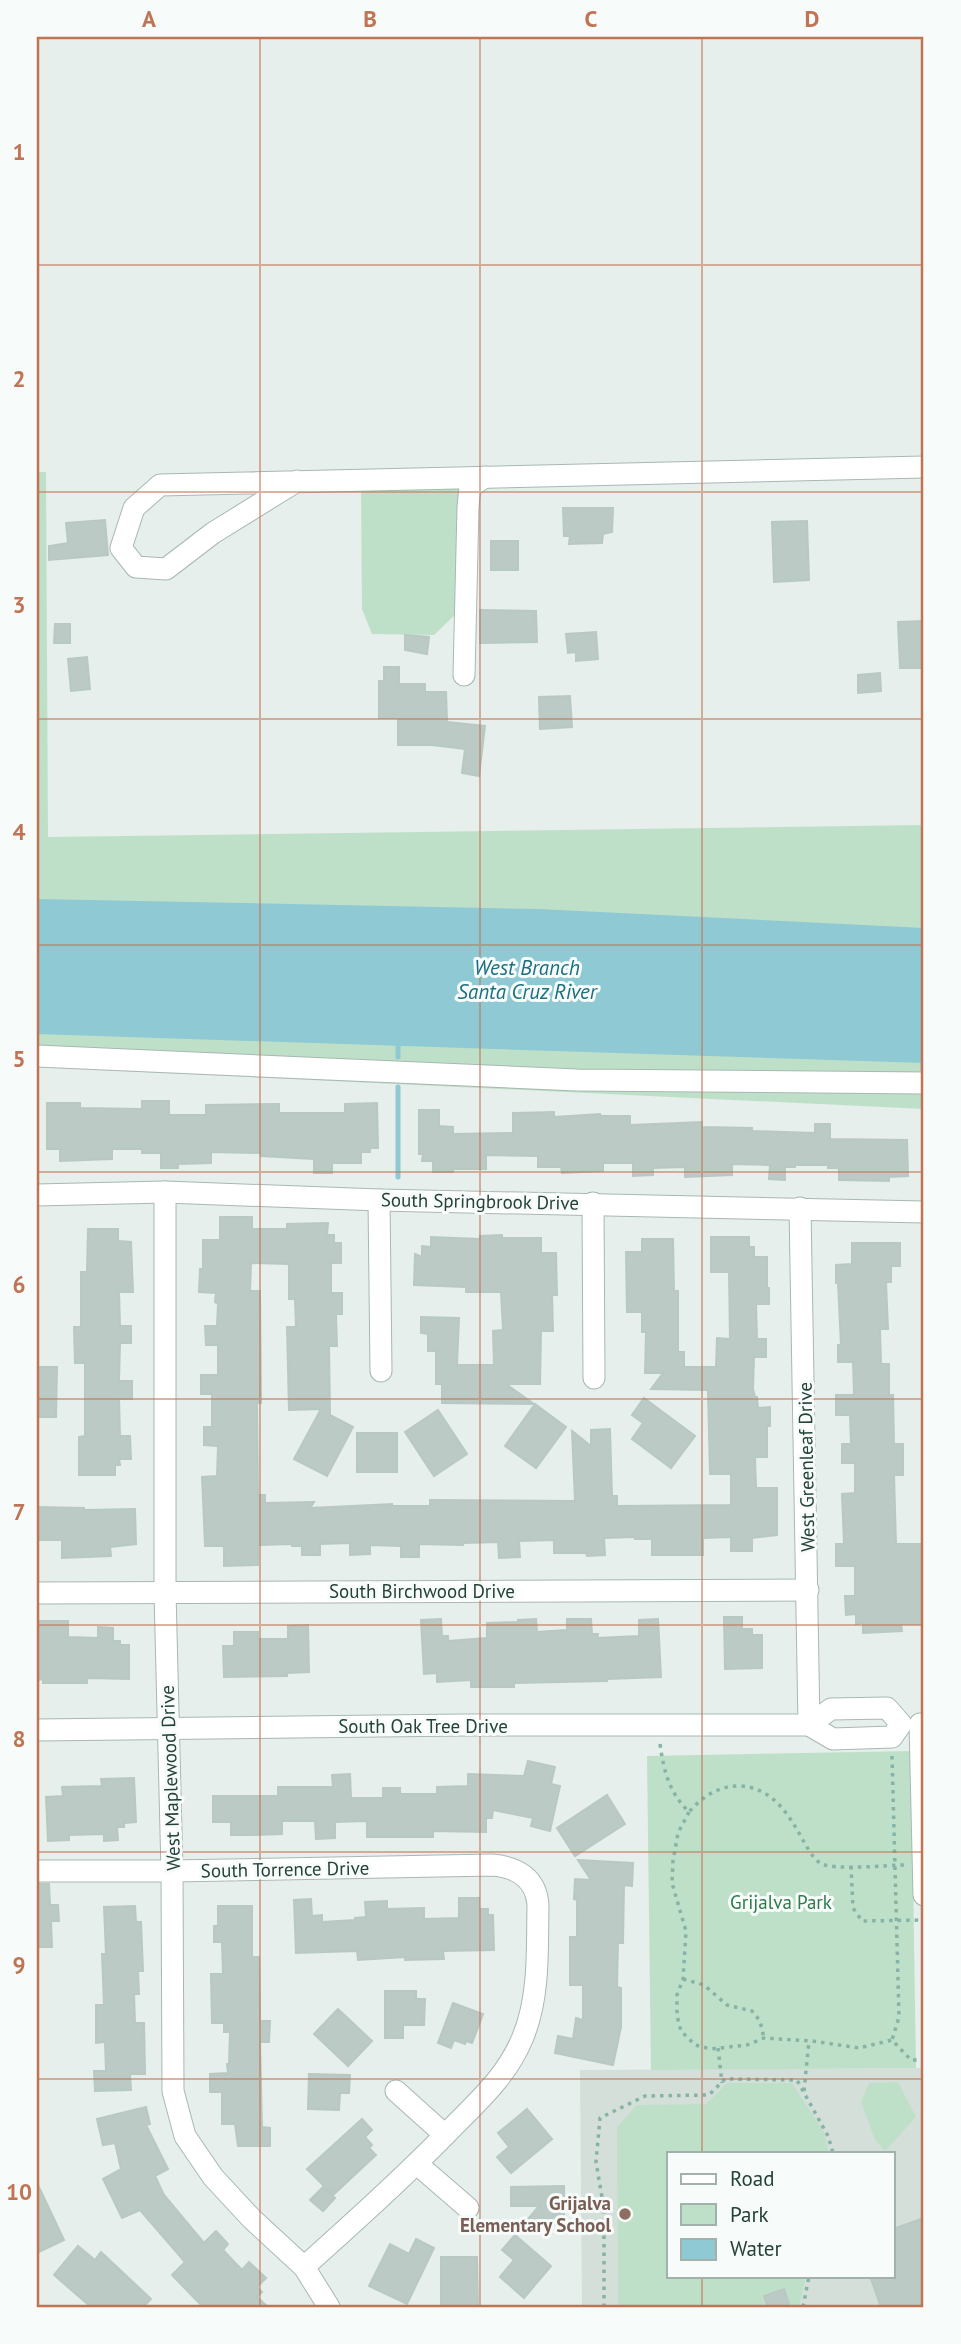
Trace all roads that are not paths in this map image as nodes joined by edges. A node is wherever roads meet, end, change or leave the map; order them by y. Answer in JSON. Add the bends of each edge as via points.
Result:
{"nodes":[{"id":1,"x":924,"y":467,"type":"edge"},
{"id":2,"x":485,"y":477,"type":"junction"},
{"id":3,"x":297,"y":481,"type":"junction"},
{"id":4,"x":464,"y":674,"type":"dead end"},
{"id":5,"x":37,"y":1056,"type":"edge"},
{"id":6,"x":924,"y":1083,"type":"edge"},
{"id":7,"x":164,"y":1192,"type":"junction"},
{"id":8,"x":37,"y":1195,"type":"edge"},
{"id":9,"x":379,"y":1200,"type":"junction"},
{"id":10,"x":593,"y":1203,"type":"junction"},
{"id":11,"x":800,"y":1208,"type":"junction"},
{"id":12,"x":924,"y":1212,"type":"edge"},
{"id":13,"x":381,"y":1371,"type":"dead end"},
{"id":14,"x":594,"y":1378,"type":"dead end"},
{"id":15,"x":808,"y":1590,"type":"junction"},
{"id":16,"x":165,"y":1592,"type":"junction"},
{"id":17,"x":37,"y":1593,"type":"edge"},
{"id":18,"x":915,"y":1724,"type":"edge"},
{"id":19,"x":809,"y":1725,"type":"junction"},
{"id":20,"x":168,"y":1728,"type":"junction"},
{"id":21,"x":37,"y":1730,"type":"edge"},
{"id":22,"x":923,"y":1864,"type":"edge"},
{"id":23,"x":37,"y":1871,"type":"edge"},
{"id":24,"x":173,"y":1871,"type":"junction"},
{"id":25,"x":924,"y":1895,"type":"edge"},
{"id":26,"x":396,"y":2091,"type":"dead end"},
{"id":27,"x":446,"y":2135,"type":"junction"},
{"id":28,"x":417,"y":2164,"type":"junction"},
{"id":29,"x":468,"y":2208,"type":"dead end"},
{"id":30,"x":304,"y":2267,"type":"junction"},
{"id":31,"x":329,"y":2307,"type":"edge"}],
"edges":[{"from":1,"to":2,"type":"street"},
{"from":2,"to":3,"type":"street"},
{"from":2,"to":4,"type":"street","via":[[470,487]]},
{"from":3,"to":3,"type":"street","via":[[160,485],[134,508],[121,548],[136,567],[166,569],[213,533]]},
{"from":5,"to":6,"type":"street","via":[[577,1080]]},
{"from":7,"to":8,"type":"street","name":"South Springbrook Drive"},
{"from":7,"to":9,"type":"street","name":"South Springbrook Drive"},
{"from":7,"to":16,"type":"street","name":"West Maplewood Drive"},
{"from":9,"to":10,"type":"street","name":"South Springbrook Drive"},
{"from":9,"to":13,"type":"street"},
{"from":10,"to":11,"type":"street","name":"South Springbrook Drive"},
{"from":10,"to":14,"type":"street"},
{"from":11,"to":12,"type":"street","name":"South Springbrook Drive"},
{"from":11,"to":15,"type":"street","name":"West Greenleaf Drive"},
{"from":15,"to":16,"type":"street","name":"South Birchwood Drive"},
{"from":15,"to":19,"type":"street","name":"West Greenleaf Drive"},
{"from":16,"to":17,"type":"street","name":"South Birchwood Drive"},
{"from":16,"to":20,"type":"street","name":"West Maplewood Drive"},
{"from":18,"to":19,"type":"street","name":"South Oak Tree Drive","via":[[892,1737],[833,1739]]},
{"from":18,"to":19,"type":"street","name":"South Oak Tree Drive","via":[[887,1708],[831,1709]]},
{"from":18,"to":22,"type":"street"},
{"from":19,"to":20,"type":"street","name":"South Oak Tree Drive"},
{"from":20,"to":21,"type":"street","name":"South Oak Tree Drive"},
{"from":20,"to":24,"type":"street","name":"West Maplewood Drive"},
{"from":22,"to":25,"type":"street"},
{"from":23,"to":24,"type":"street","name":"South Torrence Drive"},
{"from":24,"to":27,"type":"street","name":"South Torrence Drive","via":[[492,1865],[531,1875],[537,1895],[537,1956],[535,1995],[524,2035],[491,2090]]},
{"from":24,"to":30,"type":"street","name":"West Maplewood Drive","via":[[173,2091],[185,2136],[213,2177]]},
{"from":26,"to":27,"type":"street"},
{"from":27,"to":28,"type":"street"},
{"from":28,"to":29,"type":"street"},
{"from":28,"to":30,"type":"street"},
{"from":30,"to":31,"type":"street","name":"West Maplewood Drive"}]}
